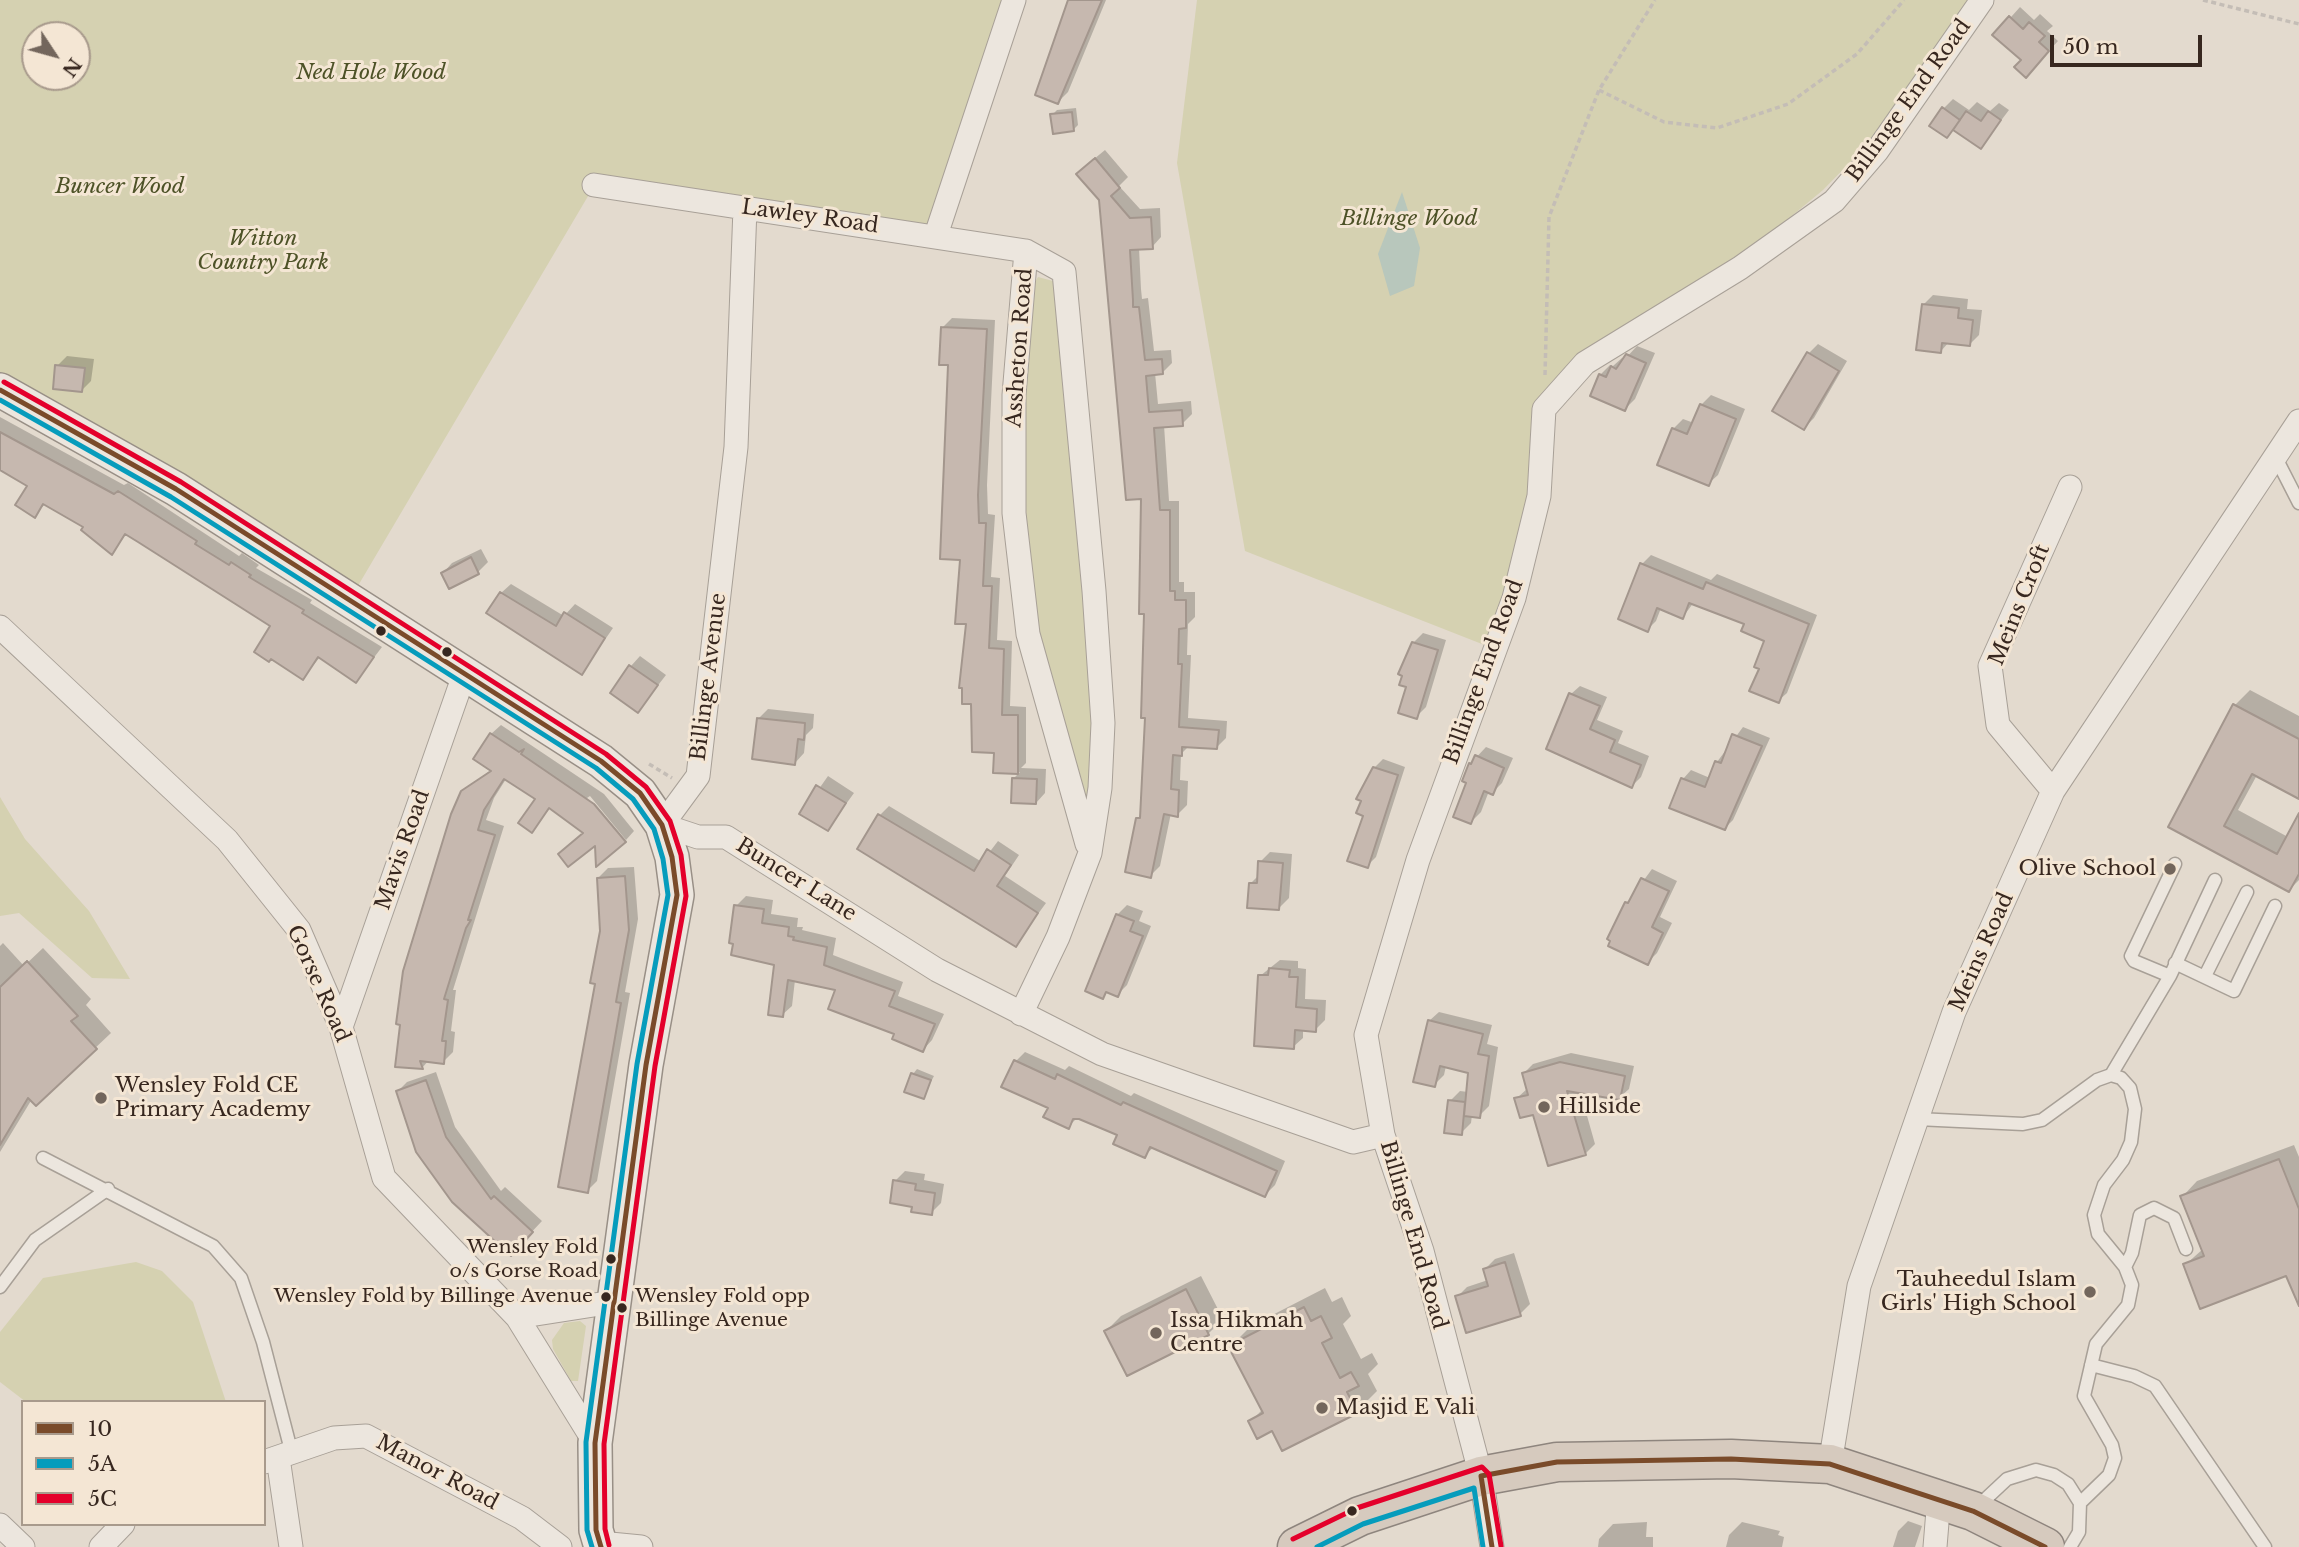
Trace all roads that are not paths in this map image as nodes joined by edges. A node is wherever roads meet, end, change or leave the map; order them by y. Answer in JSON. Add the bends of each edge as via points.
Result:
{"nodes":[{"id":1,"x":1014,"y":0,"type":"edge"},
{"id":2,"x":1982,"y":0,"type":"edge"},
{"id":3,"x":594,"y":185,"type":"dead end"},
{"id":4,"x":745,"y":208,"type":"junction"},
{"id":5,"x":936,"y":235,"type":"junction"},
{"id":6,"x":1026,"y":251,"type":"junction"},
{"id":7,"x":0,"y":390,"type":"edge"},
{"id":8,"x":2299,"y":421,"type":"edge"},
{"id":9,"x":2275,"y":456,"type":"junction"},
{"id":10,"x":2070,"y":487,"type":"dead end"},
{"id":11,"x":2299,"y":502,"type":"edge"},
{"id":12,"x":0,"y":627,"type":"edge"},
{"id":13,"x":465,"y":672,"type":"junction"},
{"id":14,"x":2053,"y":791,"type":"junction"},
{"id":15,"x":662,"y":825,"type":"junction"},
{"id":16,"x":1090,"y":853,"type":"junction"},
{"id":17,"x":2175,"y":864,"type":"dead end"},
{"id":18,"x":2215,"y":880,"type":"dead end"},
{"id":19,"x":2247,"y":892,"type":"dead end"},
{"id":20,"x":2275,"y":906,"type":"dead end"},
{"id":21,"x":2175,"y":963,"type":"junction"},
{"id":22,"x":2170,"y":976,"type":"junction"},
{"id":23,"x":2205,"y":976,"type":"junction"},
{"id":24,"x":1021,"y":1014,"type":"junction"},
{"id":25,"x":341,"y":1027,"type":"junction"},
{"id":26,"x":2111,"y":1075,"type":"junction"},
{"id":27,"x":1917,"y":1118,"type":"junction"},
{"id":28,"x":1383,"y":1135,"type":"junction"},
{"id":29,"x":43,"y":1158,"type":"dead end"},
{"id":30,"x":108,"y":1189,"type":"junction"},
{"id":31,"x":2186,"y":1249,"type":"dead end"},
{"id":32,"x":2125,"y":1266,"type":"junction"},
{"id":33,"x":0,"y":1287,"type":"edge"},
{"id":34,"x":613,"y":1302,"type":"junction"},
{"id":35,"x":517,"y":1317,"type":"junction"},
{"id":36,"x":2091,"y":1365,"type":"junction"},
{"id":37,"x":595,"y":1443,"type":"junction"},
{"id":38,"x":278,"y":1458,"type":"edge"},
{"id":39,"x":1830,"y":1464,"type":"junction"},
{"id":40,"x":1481,"y":1476,"type":"junction"},
{"id":41,"x":2080,"y":1503,"type":"junction"},
{"id":42,"x":1956,"y":1504,"type":"junction"},
{"id":43,"x":0,"y":1525,"type":"edge"},
{"id":44,"x":121,"y":1526,"type":"edge"},
{"id":45,"x":600,"y":1545,"type":"edge"},
{"id":46,"x":23,"y":1547,"type":"edge"},
{"id":47,"x":101,"y":1547,"type":"edge"},
{"id":48,"x":291,"y":1547,"type":"edge"},
{"id":49,"x":561,"y":1547,"type":"edge"},
{"id":50,"x":641,"y":1547,"type":"edge"},
{"id":51,"x":1297,"y":1547,"type":"edge"},
{"id":52,"x":1492,"y":1547,"type":"edge"},
{"id":53,"x":1935,"y":1547,"type":"edge"},
{"id":54,"x":2045,"y":1547,"type":"edge"},
{"id":55,"x":2070,"y":1547,"type":"edge"},
{"id":56,"x":2265,"y":1547,"type":"edge"}],
"edges":[{"from":1,"to":5,"type":"street"},
{"from":2,"to":28,"type":"street","name":"Billinge End Road","via":[[1877,151],[1835,201],[1740,268],[1585,363],[1544,409],[1539,496],[1514,598],[1418,860],[1366,1035]]},
{"from":3,"to":4,"type":"street","name":"Lawley Road"},
{"from":4,"to":5,"type":"street","name":"Lawley Road"},
{"from":4,"to":15,"type":"street","name":"Billinge Avenue","via":[[736,447],[698,776]]},
{"from":5,"to":6,"type":"street","name":"Lawley Road"},
{"from":6,"to":16,"type":"street","name":"Assheton Road","via":[[1014,395],[1014,513],[1028,634]]},
{"from":6,"to":16,"type":"street","name":"Assheton Road","via":[[1064,272],[1103,723]]},
{"from":7,"to":13,"type":"main road","via":[[176,489]]},
{"from":8,"to":9,"type":"street","name":"Meins Road"},
{"from":9,"to":11,"type":"lane"},
{"from":9,"to":14,"type":"street","name":"Meins Road"},
{"from":10,"to":14,"type":"street","name":"Meins Croft","via":[[1990,666],[1998,725]]},
{"from":12,"to":25,"type":"street","name":"Gorse Road","via":[[226,840],[299,930]]},
{"from":13,"to":15,"type":"main road","via":[[601,761],[640,793]]},
{"from":13,"to":25,"type":"street","name":"Mavis Road"},
{"from":14,"to":27,"type":"street","name":"Meins Road","via":[[1954,1012]]},
{"from":15,"to":24,"type":"street","name":"Buncer Lane","via":[[698,837],[726,837],[937,970]]},
{"from":15,"to":34,"type":"main road","via":[[677,895],[646,1065]]},
{"from":16,"to":24,"type":"street","name":"Assheton Road","via":[[1058,937]]},
{"from":17,"to":22,"type":"lane","via":[[2131,956]]},
{"from":18,"to":21,"type":"lane"},
{"from":19,"to":23,"type":"lane"},
{"from":20,"to":23,"type":"lane","via":[[2234,991]]},
{"from":21,"to":22,"type":"lane"},
{"from":21,"to":23,"type":"lane"},
{"from":22,"to":26,"type":"lane"},
{"from":24,"to":28,"type":"street","name":"Buncer Lane","via":[[1101,1054],[1292,1124],[1353,1142]]},
{"from":25,"to":35,"type":"street","name":"Gorse Road","via":[[384,1178]]},
{"from":26,"to":27,"type":"lane","via":[[2042,1120],[1988,1124]]},
{"from":26,"to":32,"type":"lane","via":[[2130,1088],[2134,1130],[2123,1160],[2104,1185],[2094,1215],[2098,1234]]},
{"from":27,"to":39,"type":"street","name":"Meins Road","via":[[1859,1286]]},
{"from":28,"to":40,"type":"street","name":"Billinge End Road","via":[[1422,1251]]},
{"from":29,"to":30,"type":"lane"},
{"from":30,"to":33,"type":"lane","via":[[36,1240]]},
{"from":30,"to":38,"type":"lane","via":[[213,1246],[241,1278],[263,1342]]},
{"from":31,"to":32,"type":"lane","via":[[2174,1218],[2154,1208],[2140,1215]]},
{"from":32,"to":36,"type":"lane","via":[[2132,1285],[2128,1305],[2096,1344]]},
{"from":34,"to":35,"type":"street"},
{"from":34,"to":37,"type":"main road"},
{"from":35,"to":37,"type":"street","name":"Gorse Road"},
{"from":36,"to":41,"type":"lane","via":[[2084,1396],[2115,1458],[2109,1475]]},
{"from":36,"to":56,"type":"lane","via":[[2155,1386]]},
{"from":37,"to":45,"type":"main road"},
{"from":38,"to":48,"type":"street"},
{"from":38,"to":49,"type":"street","name":"Manor Road","via":[[334,1438],[366,1436],[522,1518]]},
{"from":39,"to":40,"type":"highway","via":[[1731,1459],[1557,1462]]},
{"from":39,"to":42,"type":"highway"},
{"from":40,"to":51,"type":"highway","via":[[1360,1516]]},
{"from":40,"to":52,"type":"street","name":"Billinge End Road"},
{"from":41,"to":42,"type":"lane","via":[[2068,1484],[2036,1470]]},
{"from":41,"to":55,"type":"lane","via":[[2079,1532]]},
{"from":42,"to":53,"type":"street"},
{"from":42,"to":54,"type":"highway"},
{"from":43,"to":46,"type":"street"},
{"from":44,"to":47,"type":"street"},
{"from":45,"to":50,"type":"street"}]}
